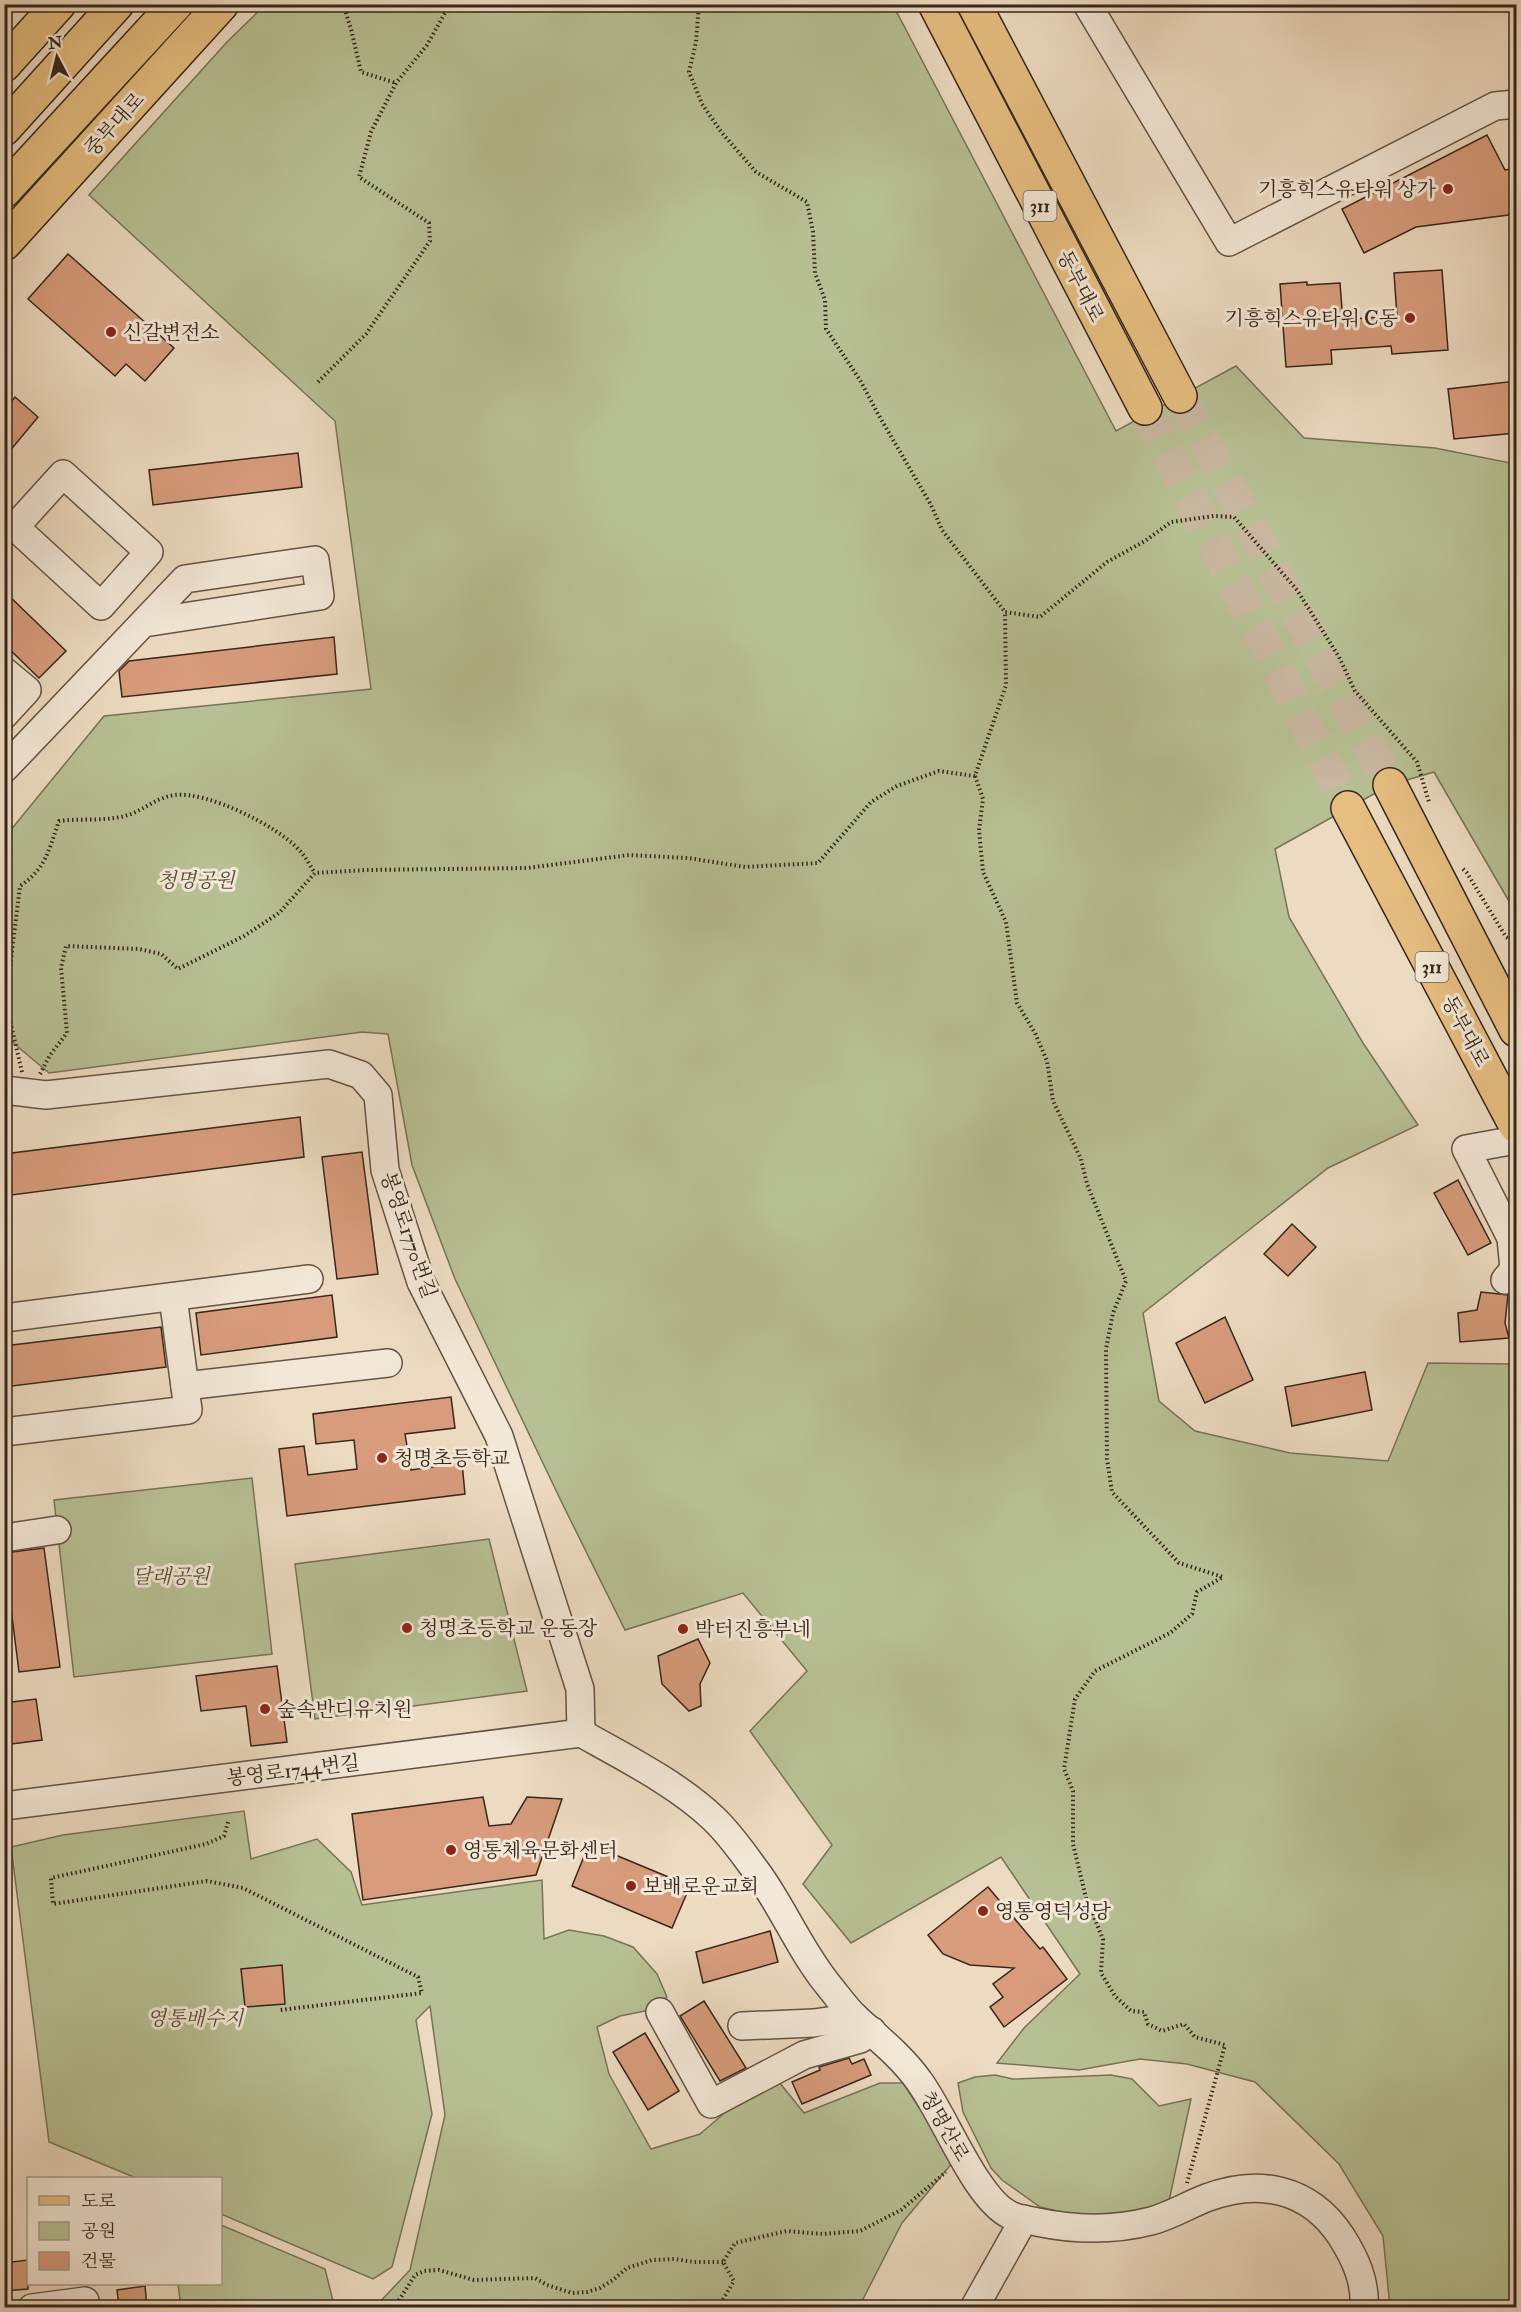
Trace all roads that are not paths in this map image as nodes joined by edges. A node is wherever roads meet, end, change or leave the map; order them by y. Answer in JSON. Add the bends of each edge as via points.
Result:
{"nodes":[{"id":1,"x":59,"y":4,"type":"edge"},
{"id":2,"x":117,"y":4,"type":"edge"},
{"id":3,"x":176,"y":4,"type":"edge"},
{"id":4,"x":222,"y":4,"type":"edge"},
{"id":5,"x":935,"y":4,"type":"edge"},
{"id":6,"x":974,"y":4,"type":"edge"},
{"id":7,"x":1087,"y":4,"type":"edge"},
{"id":8,"x":4,"y":65,"type":"edge"},
{"id":9,"x":1516,"y":104,"type":"edge"},
{"id":10,"x":4,"y":129,"type":"edge"},
{"id":11,"x":4,"y":191,"type":"edge"},
{"id":12,"x":4,"y":244,"type":"edge"},
{"id":13,"x":1180,"y":396,"type":"tunnel mouth"},
{"id":14,"x":1145,"y":408,"type":"tunnel mouth"},
{"id":15,"x":126,"y":578,"type":"junction"},
{"id":16,"x":150,"y":616,"type":"junction"},
{"id":17,"x":4,"y":671,"type":"edge"},
{"id":18,"x":5,"y":715,"type":"edge"},
{"id":19,"x":32,"y":740,"type":"junction"},
{"id":20,"x":4,"y":769,"type":"edge"},
{"id":21,"x":1390,"y":785,"type":"tunnel mouth"},
{"id":22,"x":1348,"y":808,"type":"tunnel mouth"},
{"id":23,"x":1516,"y":1030,"type":"edge"},
{"id":24,"x":24,"y":1085,"type":"edge"},
{"id":25,"x":1516,"y":1126,"type":"edge"},
{"id":26,"x":1516,"y":1140,"type":"edge"},
{"id":27,"x":309,"y":1279,"type":"dead end"},
{"id":28,"x":1505,"y":1280,"type":"dead end"},
{"id":29,"x":173,"y":1297,"type":"junction"},
{"id":30,"x":4,"y":1318,"type":"edge"},
{"id":31,"x":388,"y":1363,"type":"dead end"},
{"id":32,"x":185,"y":1386,"type":"junction"},
{"id":33,"x":4,"y":1432,"type":"edge"},
{"id":34,"x":57,"y":1530,"type":"dead end"},
{"id":35,"x":4,"y":1538,"type":"edge"},
{"id":36,"x":581,"y":1733,"type":"junction"},
{"id":37,"x":4,"y":1806,"type":"edge"},
{"id":38,"x":660,"y":2012,"type":"dead end"},
{"id":39,"x":864,"y":2024,"type":"junction"},
{"id":40,"x":742,"y":2026,"type":"dead end"},
{"id":41,"x":1024,"y":2220,"type":"junction"},
{"id":42,"x":32,"y":2307,"type":"edge"},
{"id":43,"x":86,"y":2307,"type":"edge"},
{"id":44,"x":974,"y":2307,"type":"edge"},
{"id":45,"x":1364,"y":2307,"type":"edge"}],
"edges":[{"from":1,"to":8,"type":"main road"},
{"from":2,"to":10,"type":"main road"},
{"from":3,"to":11,"type":"main road"},
{"from":4,"to":12,"type":"main road","name":"중부대로"},
{"from":5,"to":14,"type":"main road","name":"동부대로","number":"311"},
{"from":6,"to":13,"type":"main road","name":"동부대로","number":"311"},
{"from":7,"to":9,"type":"street","via":[[1229,242],[1495,106]]},
{"from":15,"to":15,"type":"street","via":[[149,552],[63,474],[15,527],[101,606]]},
{"from":15,"to":16,"type":"street"},
{"from":16,"to":16,"type":"street","via":[[184,579],[315,560],[320,596]]},
{"from":16,"to":19,"type":"street"},
{"from":17,"to":18,"type":"street","via":[[27,690]]},
{"from":18,"to":19,"type":"street"},
{"from":19,"to":20,"type":"street"},
{"from":21,"to":23,"type":"main road","number":"311"},
{"from":22,"to":25,"type":"main road","name":"동부대로","number":"311"},
{"from":24,"to":36,"type":"street","name":"봉영로1770번길","via":[[46,1095],[329,1065],[361,1075],[378,1095],[385,1170],[421,1282],[500,1436],[580,1689]]},
{"from":26,"to":28,"type":"street","via":[[1466,1149],[1511,1238],[1514,1269]]},
{"from":27,"to":29,"type":"street"},
{"from":29,"to":30,"type":"street"},
{"from":29,"to":32,"type":"street"},
{"from":31,"to":32,"type":"street"},
{"from":32,"to":33,"type":"street","via":[[188,1410]]},
{"from":34,"to":35,"type":"street"},
{"from":36,"to":37,"type":"street","name":"봉영로1744번길"},
{"from":36,"to":39,"type":"street","name":"청명산로","via":[[645,1769],[721,1826],[767,1887],[814,1965]]},
{"from":38,"to":39,"type":"street","via":[[711,2104],[804,2055],[860,2038]]},
{"from":39,"to":40,"type":"street"},
{"from":39,"to":41,"type":"street","name":"청명산로","via":[[921,2084],[987,2195],[1002,2210]]},
{"from":41,"to":44,"type":"street"},
{"from":41,"to":45,"type":"street","name":"청명산로","via":[[1098,2229],[1149,2222],[1214,2195],[1277,2189],[1312,2205],[1333,2225],[1363,2283]]},
{"from":42,"to":43,"type":"street","via":[[85,2301]]}]}
